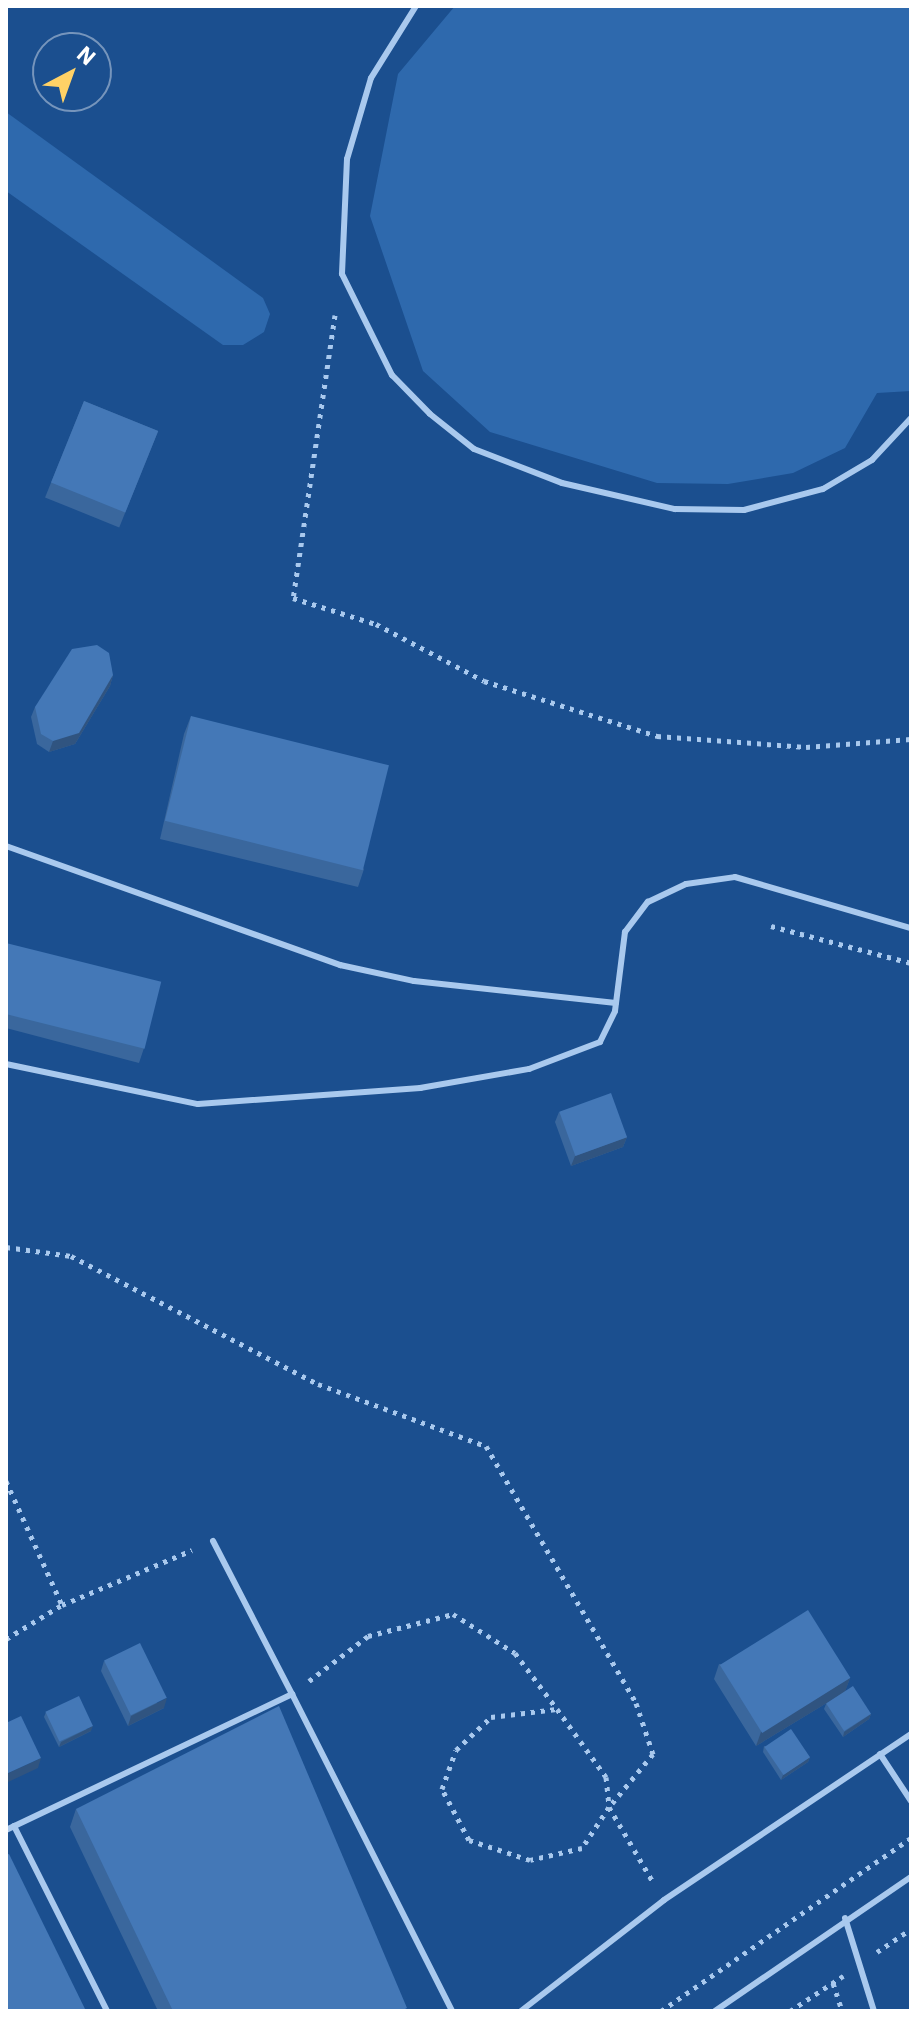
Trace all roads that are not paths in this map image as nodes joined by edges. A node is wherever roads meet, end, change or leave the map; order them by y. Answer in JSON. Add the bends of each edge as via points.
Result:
{"nodes":[{"id":1,"x":416,"y":6,"type":"edge"},
{"id":2,"x":911,"y":418,"type":"edge"},
{"id":3,"x":6,"y":846,"type":"edge"},
{"id":4,"x":911,"y":928,"type":"edge"},
{"id":5,"x":616,"y":1003,"type":"junction"},
{"id":6,"x":6,"y":1064,"type":"edge"},
{"id":7,"x":213,"y":1541,"type":"road end"},
{"id":8,"x":292,"y":1694,"type":"junction"},
{"id":9,"x":911,"y":1734,"type":"edge"},
{"id":10,"x":880,"y":1754,"type":"junction"},
{"id":11,"x":911,"y":1801,"type":"edge"},
{"id":12,"x":14,"y":1826,"type":"junction"},
{"id":13,"x":6,"y":1830,"type":"edge"},
{"id":14,"x":911,"y":1877,"type":"edge"},
{"id":15,"x":845,"y":1918,"type":"junction"},
{"id":16,"x":107,"y":2011,"type":"edge"},
{"id":17,"x":452,"y":2011,"type":"edge"},
{"id":18,"x":521,"y":2011,"type":"edge"},
{"id":19,"x":715,"y":2011,"type":"edge"},
{"id":20,"x":874,"y":2011,"type":"edge"}],
"edges":[{"from":1,"to":2,"type":"lane","via":[[371,78],[347,159],[342,274],[392,375],[430,414],[474,449],[562,483],[675,509],[744,510],[823,489],[872,460]]},
{"from":3,"to":5,"type":"lane","via":[[340,965],[414,981]]},
{"from":4,"to":5,"type":"lane","via":[[735,877],[686,884],[648,902],[625,932]]},
{"from":5,"to":6,"type":"lane","via":[[611,1028],[581,1051],[529,1069],[420,1088],[198,1104]]},
{"from":7,"to":8,"type":"lane"},
{"from":8,"to":12,"type":"lane"},
{"from":8,"to":17,"type":"lane"},
{"from":9,"to":10,"type":"lane"},
{"from":10,"to":11,"type":"lane"},
{"from":10,"to":18,"type":"lane","via":[[664,1900]]},
{"from":12,"to":13,"type":"lane"},
{"from":12,"to":16,"type":"lane"},
{"from":14,"to":15,"type":"lane"},
{"from":15,"to":19,"type":"lane"},
{"from":15,"to":20,"type":"lane"}]}
